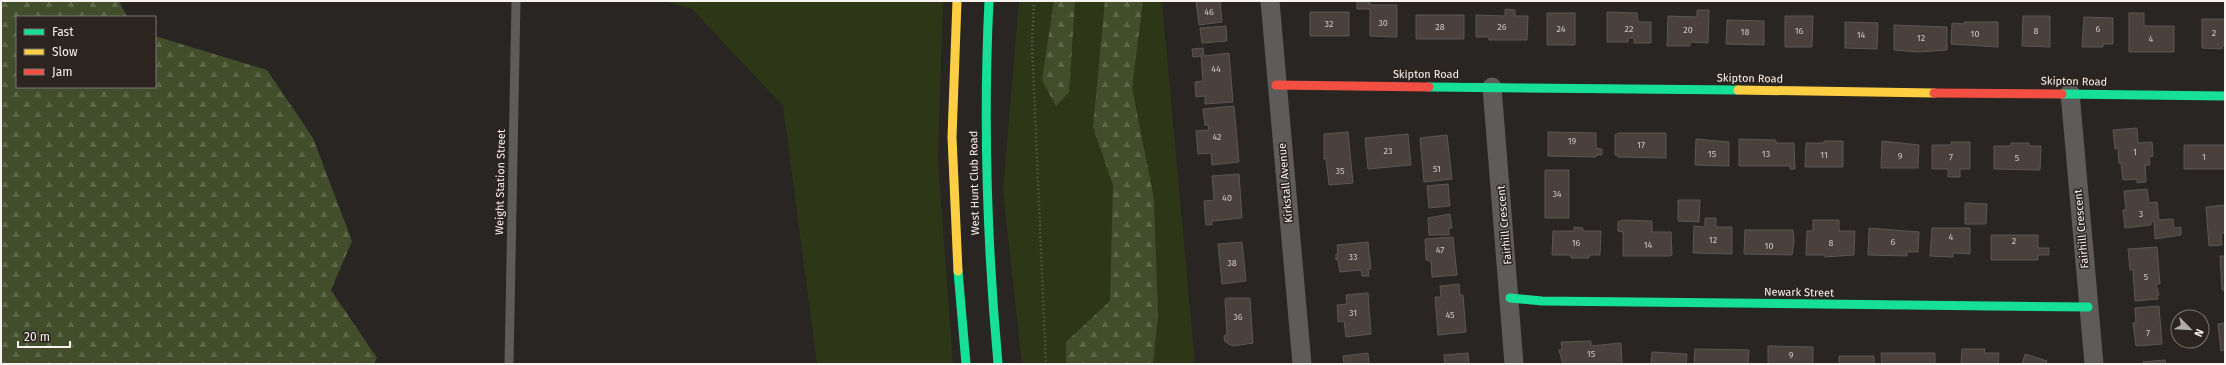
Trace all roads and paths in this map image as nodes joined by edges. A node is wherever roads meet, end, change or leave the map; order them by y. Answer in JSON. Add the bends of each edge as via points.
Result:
{"nodes":[{"id":1,"x":516,"y":1,"type":"edge"},
{"id":2,"x":957,"y":1,"type":"edge"},
{"id":3,"x":989,"y":1,"type":"edge"},
{"id":4,"x":1034,"y":1,"type":"edge"},
{"id":5,"x":1270,"y":1,"type":"edge"},
{"id":6,"x":1276,"y":85,"type":"junction"},
{"id":7,"x":1492,"y":86,"type":"junction"},
{"id":8,"x":2070,"y":93,"type":"junction"},
{"id":9,"x":2225,"y":96,"type":"edge"},
{"id":10,"x":1510,"y":298,"type":"junction"},
{"id":11,"x":2088,"y":307,"type":"junction"},
{"id":12,"x":509,"y":364,"type":"edge"},
{"id":13,"x":966,"y":364,"type":"edge"},
{"id":14,"x":998,"y":364,"type":"edge"},
{"id":15,"x":1046,"y":364,"type":"edge"},
{"id":16,"x":1302,"y":364,"type":"edge"},
{"id":17,"x":1514,"y":364,"type":"edge"},
{"id":18,"x":2094,"y":364,"type":"edge"}],
"edges":[{"from":1,"to":12,"type":"lane","name":"Weight Station Street"},
{"from":2,"to":13,"type":"street","name":"West Hunt Club Road","via":[[953,167],[957,269]]},
{"from":3,"to":14,"type":"street","name":"West Hunt Club Road","via":[[984,182],[989,279]]},
{"from":4,"to":15,"type":"path","via":[[1032,45]]},
{"from":5,"to":6,"type":"street","name":"Kirkstall Avenue"},
{"from":6,"to":7,"type":"street","name":"Skipton Road"},
{"from":6,"to":16,"type":"street","name":"Kirkstall Avenue"},
{"from":7,"to":8,"type":"street","name":"Skipton Road"},
{"from":7,"to":10,"type":"street","name":"Fairhill Crescent"},
{"from":8,"to":9,"type":"street","name":"Skipton Road"},
{"from":8,"to":11,"type":"street","name":"Fairhill Crescent"},
{"from":10,"to":11,"type":"street","name":"Newark Street","via":[[1542,301]]},
{"from":10,"to":17,"type":"street","name":"Fairhill Crescent"},
{"from":11,"to":18,"type":"street","name":"Fairhill Crescent"}]}
